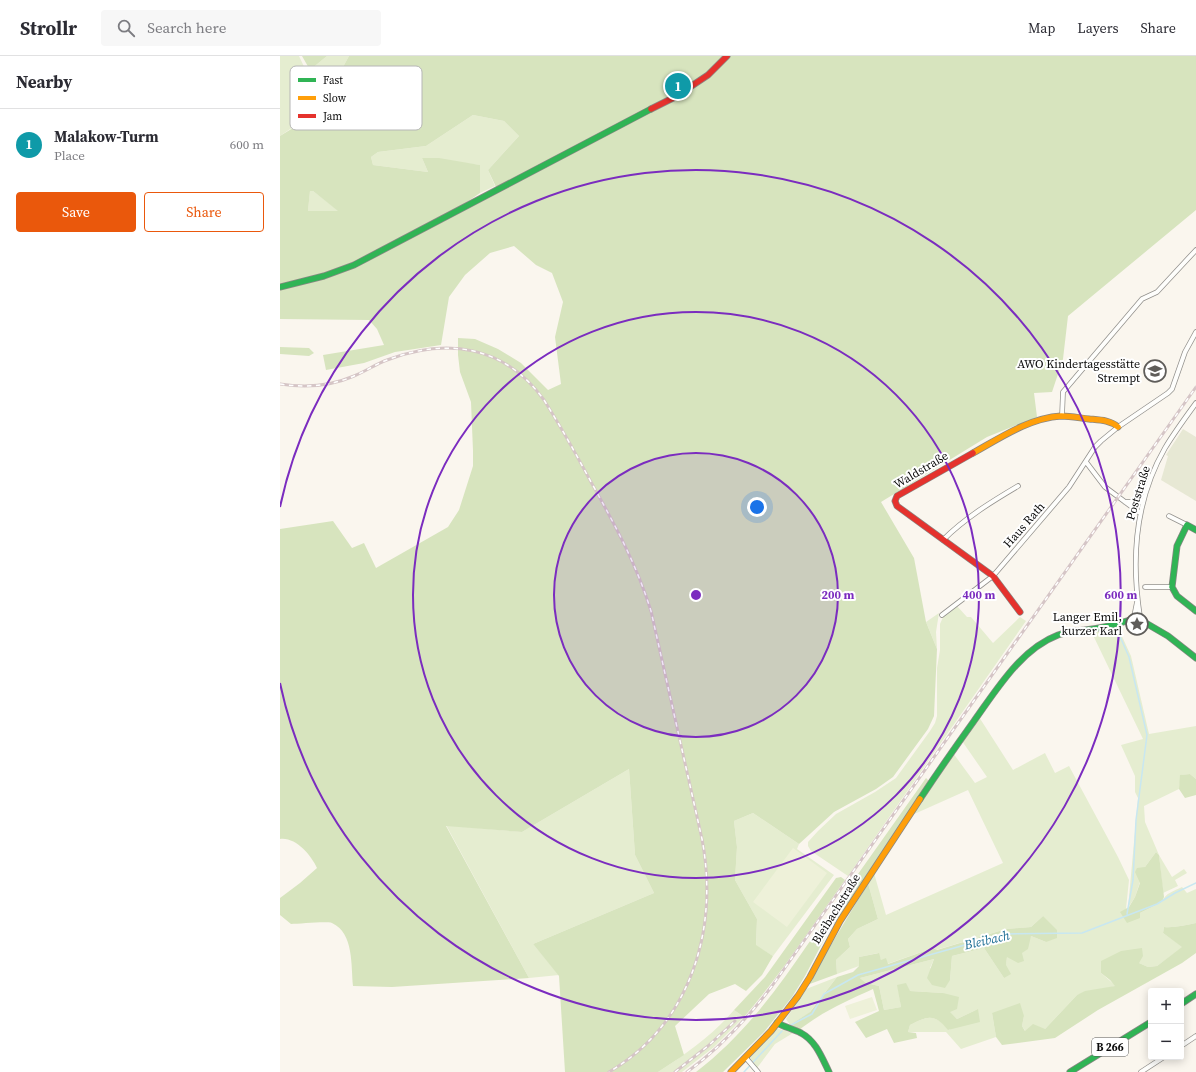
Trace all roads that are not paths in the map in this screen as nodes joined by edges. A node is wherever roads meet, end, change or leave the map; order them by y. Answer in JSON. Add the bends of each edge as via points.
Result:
{"nodes":[{"id":1,"x":727,"y":56,"type":"edge"},
{"id":2,"x":1196,"y":250,"type":"edge"},
{"id":3,"x":280,"y":287,"type":"edge"},
{"id":4,"x":1196,"y":332,"type":"edge"},
{"id":5,"x":1196,"y":403,"type":"edge"},
{"id":6,"x":1191,"y":409,"type":"junction"},
{"id":7,"x":1196,"y":412,"type":"edge"},
{"id":8,"x":1062,"y":416,"type":"junction"},
{"id":9,"x":1118,"y":427,"type":"junction"},
{"id":10,"x":1086,"y":462,"type":"junction"},
{"id":11,"x":1018,"y":486,"type":"dead end"},
{"id":12,"x":1124,"y":502,"type":"junction"},
{"id":13,"x":1143,"y":502,"type":"junction"},
{"id":14,"x":1140,"y":513,"type":"junction"},
{"id":15,"x":1169,"y":516,"type":"dead end"},
{"id":16,"x":1186,"y":525,"type":"junction"},
{"id":17,"x":1196,"y":530,"type":"edge"},
{"id":18,"x":943,"y":540,"type":"junction"},
{"id":19,"x":993,"y":576,"type":"junction"},
{"id":20,"x":1144,"y":587,"type":"dead end"},
{"id":21,"x":1172,"y":587,"type":"junction"},
{"id":22,"x":1138,"y":600,"type":"junction"},
{"id":23,"x":1196,"y":611,"type":"edge"},
{"id":24,"x":1020,"y":612,"type":"dead end"},
{"id":25,"x":942,"y":615,"type":"dead end"},
{"id":26,"x":1140,"y":617,"type":"junction"},
{"id":27,"x":1132,"y":619,"type":"junction"},
{"id":28,"x":1144,"y":622,"type":"junction"},
{"id":29,"x":1112,"y":626,"type":"junction"},
{"id":30,"x":1131,"y":627,"type":"junction"},
{"id":31,"x":1142,"y":629,"type":"junction"},
{"id":32,"x":1159,"y":631,"type":"junction"},
{"id":33,"x":1196,"y":658,"type":"edge"},
{"id":34,"x":1196,"y":994,"type":"edge"},
{"id":35,"x":1184,"y":1002,"type":"edge"},
{"id":36,"x":776,"y":1023,"type":"junction"},
{"id":37,"x":1148,"y":1024,"type":"edge"},
{"id":38,"x":1196,"y":1036,"type":"edge"},
{"id":39,"x":1184,"y":1044,"type":"edge"},
{"id":40,"x":748,"y":1060,"type":"junction"},
{"id":41,"x":1159,"y":1060,"type":"edge"},
{"id":42,"x":756,"y":1070,"type":"edge"},
{"id":43,"x":731,"y":1072,"type":"edge"},
{"id":44,"x":830,"y":1072,"type":"edge"},
{"id":45,"x":1070,"y":1072,"type":"edge"},
{"id":46,"x":1141,"y":1072,"type":"edge"}],
"edges":[{"from":1,"to":3,"type":"street","via":[[708,75],[675,97],[386,250],[324,276]]},
{"from":2,"to":8,"type":"street","via":[[1157,292],[1142,299],[1062,392]]},
{"from":4,"to":9,"type":"street","name":"Haus Rath","via":[[1185,352],[1172,389]]},
{"from":5,"to":6,"type":"street","name":"Poststraße"},
{"from":6,"to":7,"type":"street"},
{"from":6,"to":13,"type":"street","name":"Poststraße","via":[[1165,448]]},
{"from":8,"to":9,"type":"street","name":"Waldstraße","via":[[1106,421]]},
{"from":8,"to":18,"type":"street","name":"Waldstraße","via":[[1040,419],[1019,428],[897,496],[897,506]]},
{"from":9,"to":10,"type":"street","name":"Haus Rath","via":[[1095,447]]},
{"from":10,"to":12,"type":"street","via":[[1105,487]]},
{"from":10,"to":19,"type":"street","name":"Haus Rath","via":[[1069,488]]},
{"from":11,"to":18,"type":"street","via":[[981,508],[956,526]]},
{"from":12,"to":13,"type":"street"},
{"from":12,"to":14,"type":"street"},
{"from":13,"to":14,"type":"street","name":"Poststraße"},
{"from":14,"to":22,"type":"street","name":"Poststraße","via":[[1135,552]]},
{"from":15,"to":16,"type":"street"},
{"from":16,"to":17,"type":"street"},
{"from":16,"to":21,"type":"street","via":[[1177,546]]},
{"from":18,"to":19,"type":"street","name":"Waldstraße"},
{"from":19,"to":24,"type":"street","name":"Waldstraße"},
{"from":19,"to":25,"type":"street","name":"Haus Rath"},
{"from":20,"to":21,"type":"street"},
{"from":21,"to":23,"type":"street","via":[[1177,596]]},
{"from":22,"to":26,"type":"street","name":"Poststraße"},
{"from":22,"to":27,"type":"street","name":"Poststraße"},
{"from":26,"to":27,"type":"street"},
{"from":26,"to":28,"type":"street"},
{"from":27,"to":29,"type":"street"},
{"from":27,"to":30,"type":"street"},
{"from":28,"to":31,"type":"street"},
{"from":28,"to":32,"type":"street"},
{"from":29,"to":30,"type":"street"},
{"from":29,"to":36,"type":"street","name":"Bleibachstraße","via":[[1060,634],[1046,640],[1037,646],[996,691],[839,921],[805,984]]},
{"from":30,"to":31,"type":"street","via":[[1136,631]]},
{"from":31,"to":32,"type":"street"},
{"from":32,"to":33,"type":"street"},
{"from":34,"to":35,"type":"street"},
{"from":36,"to":40,"type":"street","name":"Bleibachstraße"},
{"from":36,"to":44,"type":"street","via":[[808,1038]]},
{"from":37,"to":45,"type":"street","number":"B 266"},
{"from":38,"to":39,"type":"street"},
{"from":40,"to":42,"type":"street"},
{"from":40,"to":43,"type":"street","name":"Bleibachstraße"},
{"from":41,"to":46,"type":"street"}]}
